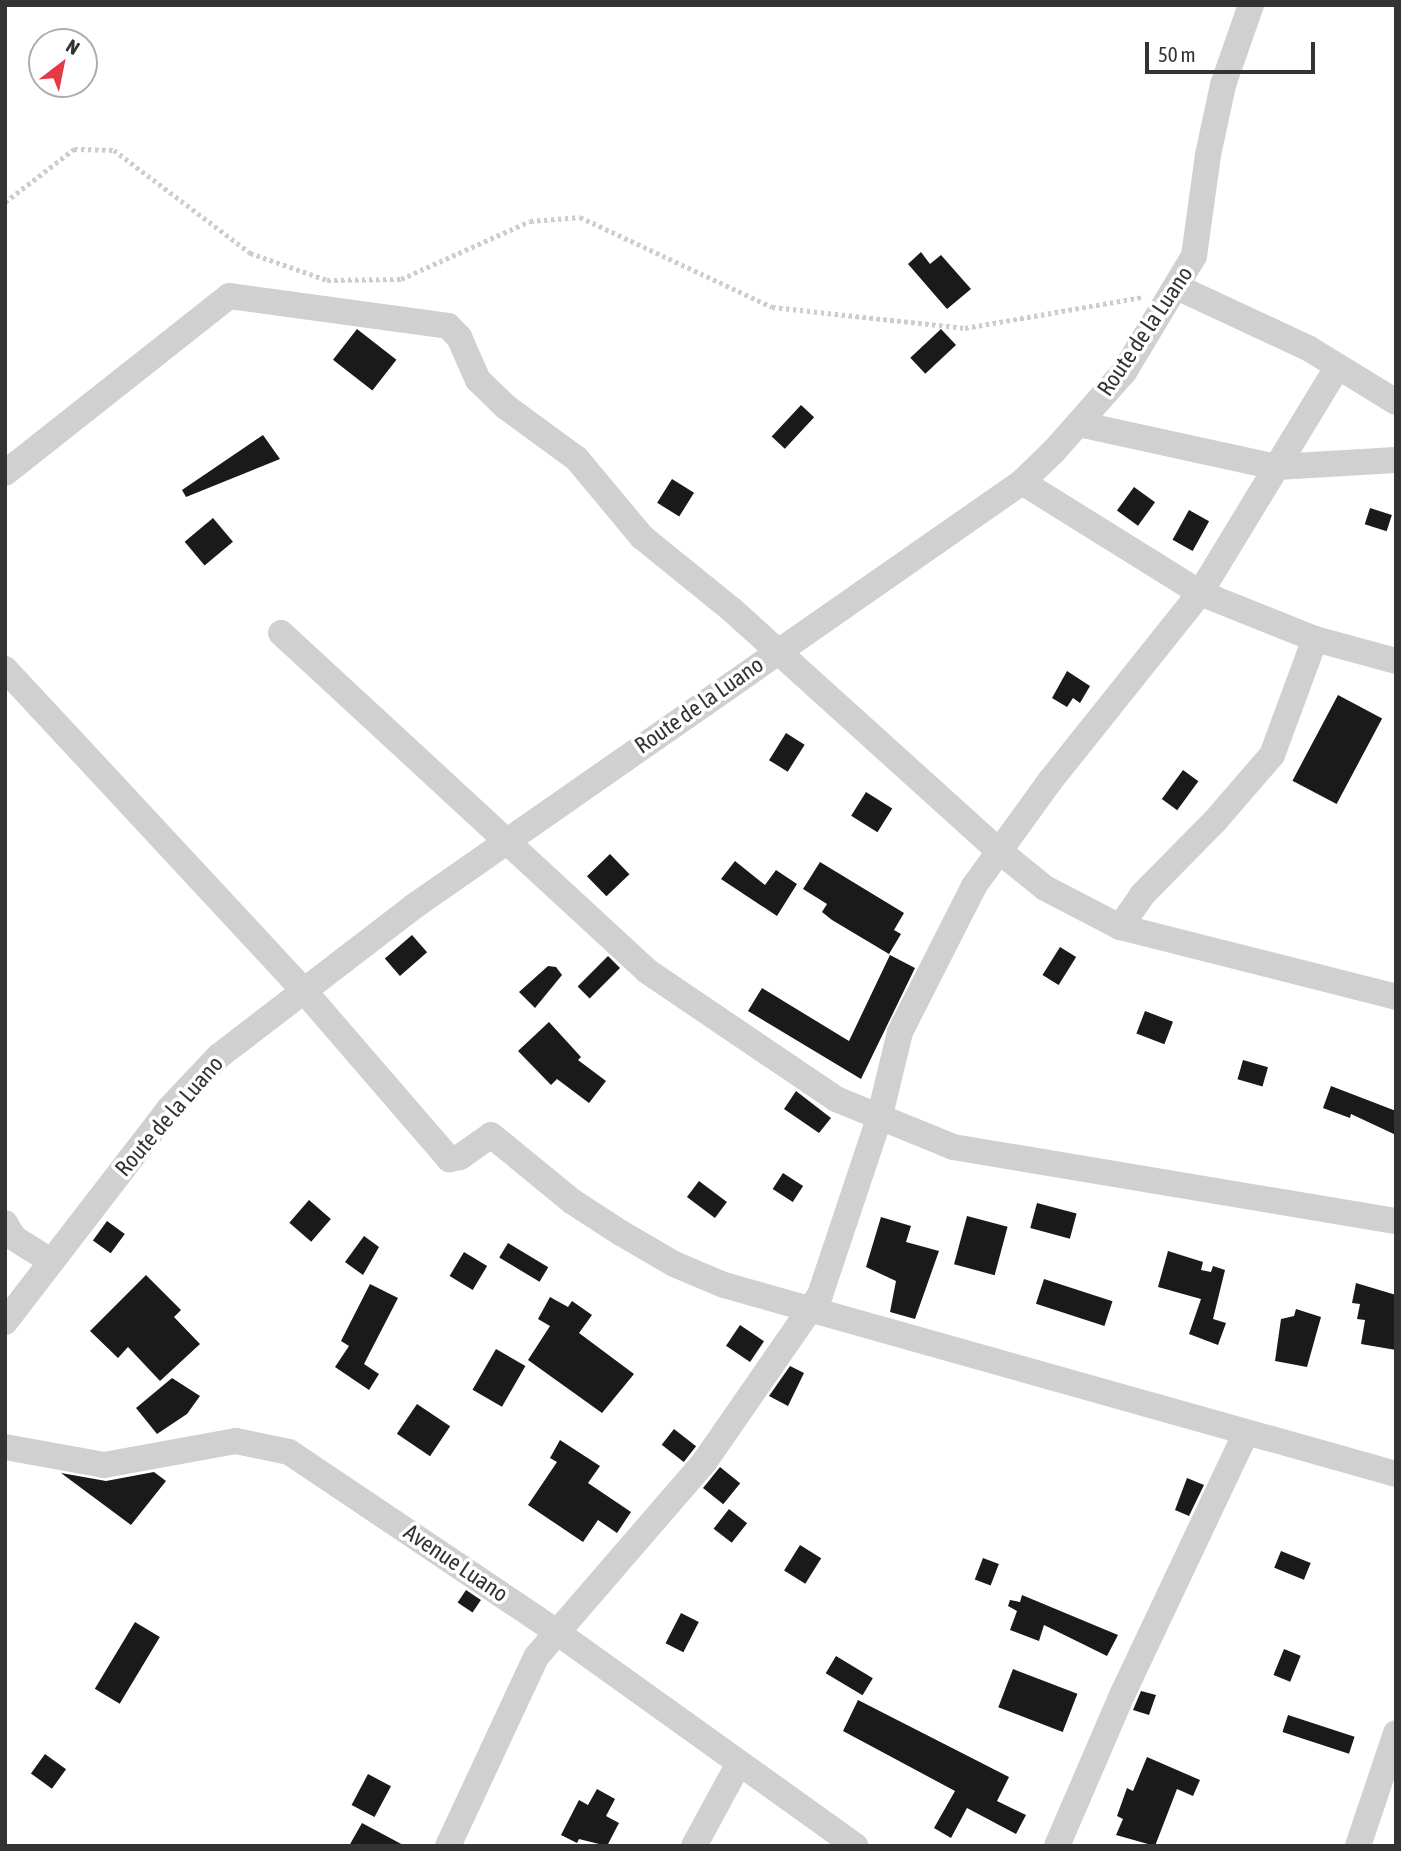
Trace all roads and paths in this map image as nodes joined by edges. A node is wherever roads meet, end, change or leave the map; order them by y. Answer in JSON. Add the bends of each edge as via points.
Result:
{"nodes":[{"id":1,"x":1251,"y":5,"type":"edge"},
{"id":2,"x":5,"y":202,"type":"edge"},
{"id":3,"x":1177,"y":287,"type":"junction"},
{"id":4,"x":1336,"y":369,"type":"junction"},
{"id":5,"x":1396,"y":402,"type":"edge"},
{"id":6,"x":1079,"y":424,"type":"junction"},
{"id":7,"x":1396,"y":460,"type":"edge"},
{"id":8,"x":1276,"y":467,"type":"junction"},
{"id":9,"x":5,"y":473,"type":"edge"},
{"id":10,"x":1022,"y":482,"type":"junction"},
{"id":11,"x":1200,"y":593,"type":"junction"},
{"id":12,"x":281,"y":633,"type":"dead end"},
{"id":13,"x":1315,"y":639,"type":"junction"},
{"id":14,"x":774,"y":651,"type":"junction"},
{"id":15,"x":1396,"y":661,"type":"edge"},
{"id":16,"x":5,"y":669,"type":"edge"},
{"id":17,"x":508,"y":840,"type":"junction"},
{"id":18,"x":998,"y":850,"type":"junction"},
{"id":19,"x":1120,"y":927,"type":"junction"},
{"id":20,"x":305,"y":992,"type":"junction"},
{"id":21,"x":1396,"y":997,"type":"edge"},
{"id":22,"x":879,"y":1119,"type":"junction"},
{"id":23,"x":1396,"y":1221,"type":"edge"},
{"id":24,"x":5,"y":1223,"type":"edge"},
{"id":25,"x":49,"y":1260,"type":"junction"},
{"id":26,"x":810,"y":1311,"type":"junction"},
{"id":27,"x":5,"y":1322,"type":"edge"},
{"id":28,"x":1245,"y":1435,"type":"junction"},
{"id":29,"x":5,"y":1447,"type":"edge"},
{"id":30,"x":1396,"y":1474,"type":"edge"},
{"id":31,"x":558,"y":1633,"type":"junction"},
{"id":32,"x":1396,"y":1733,"type":"edge"},
{"id":33,"x":738,"y":1765,"type":"junction"},
{"id":34,"x":448,"y":1846,"type":"edge"},
{"id":35,"x":694,"y":1846,"type":"edge"},
{"id":36,"x":856,"y":1846,"type":"edge"},
{"id":37,"x":1057,"y":1846,"type":"edge"},
{"id":38,"x":1358,"y":1846,"type":"edge"}],
"edges":[{"from":1,"to":3,"type":"street","name":"Route de la Luano","via":[[1213,132],[1194,256]]},
{"from":2,"to":3,"type":"path","via":[[74,149],[114,150],[250,253],[327,281],[401,279],[530,221],[580,217],[772,307],[965,328]]},
{"from":3,"to":4,"type":"street","via":[[1308,348]]},
{"from":3,"to":6,"type":"street","name":"Route de la Luano","via":[[1124,372]]},
{"from":4,"to":5,"type":"street"},
{"from":4,"to":8,"type":"street"},
{"from":6,"to":8,"type":"street"},
{"from":6,"to":10,"type":"street","name":"Route de la Luano"},
{"from":7,"to":8,"type":"street"},
{"from":8,"to":11,"type":"street"},
{"from":9,"to":14,"type":"street","via":[[229,296],[437,322],[459,337],[478,380],[506,407],[577,459],[642,537],[731,609]]},
{"from":10,"to":11,"type":"street"},
{"from":10,"to":14,"type":"street","name":"Route de la Luano"},
{"from":11,"to":13,"type":"street"},
{"from":11,"to":18,"type":"street"},
{"from":12,"to":17,"type":"street"},
{"from":13,"to":15,"type":"street"},
{"from":13,"to":19,"type":"street","via":[[1272,755],[1142,895]]},
{"from":14,"to":17,"type":"street","name":"Route de la Luano"},
{"from":14,"to":18,"type":"street"},
{"from":16,"to":20,"type":"street"},
{"from":17,"to":20,"type":"street","name":"Route de la Luano"},
{"from":17,"to":22,"type":"street","via":[[648,971],[781,1064],[836,1099]]},
{"from":18,"to":19,"type":"street","via":[[1045,887]]},
{"from":18,"to":22,"type":"street","via":[[919,988],[900,1032]]},
{"from":19,"to":21,"type":"street"},
{"from":20,"to":25,"type":"street","name":"Route de la Luano","via":[[219,1056],[195,1080]]},
{"from":20,"to":26,"type":"street","via":[[449,1159],[460,1157],[486,1136],[495,1136],[573,1202],[674,1264],[724,1285]]},
{"from":22,"to":23,"type":"street","via":[[953,1147]]},
{"from":22,"to":26,"type":"street","via":[[829,1275]]},
{"from":24,"to":25,"type":"street","via":[[14,1238]]},
{"from":25,"to":27,"type":"street","name":"Route de la Luano"},
{"from":26,"to":28,"type":"street"},
{"from":26,"to":31,"type":"street","via":[[705,1461]]},
{"from":28,"to":30,"type":"street"},
{"from":28,"to":37,"type":"street","via":[[1123,1693]]},
{"from":29,"to":31,"type":"street","name":"Avenue Luano","via":[[104,1465],[236,1441],[289,1452]]},
{"from":31,"to":33,"type":"street","name":"Avenue Luano"},
{"from":31,"to":34,"type":"street","via":[[528,1672]]},
{"from":32,"to":38,"type":"street"},
{"from":33,"to":35,"type":"street"},
{"from":33,"to":36,"type":"street","name":"Avenue Luano"}]}
